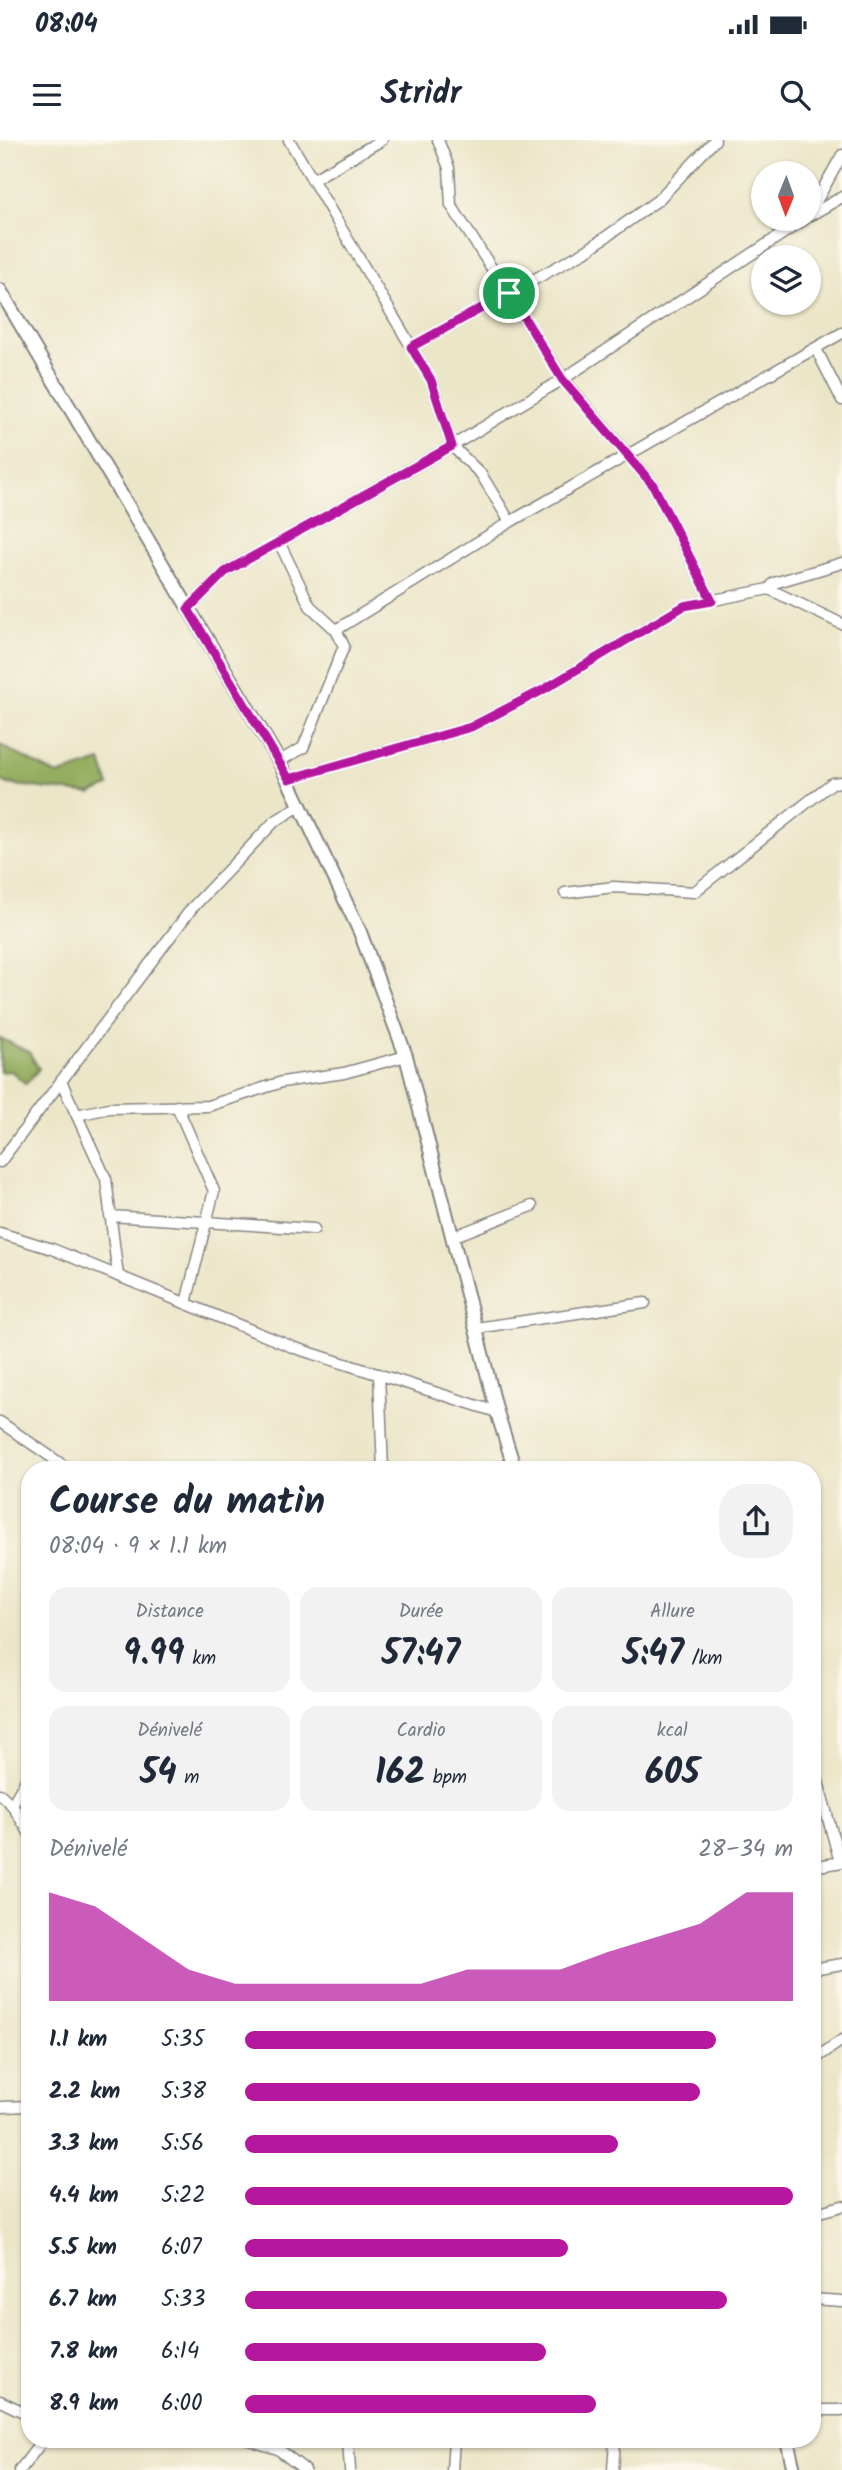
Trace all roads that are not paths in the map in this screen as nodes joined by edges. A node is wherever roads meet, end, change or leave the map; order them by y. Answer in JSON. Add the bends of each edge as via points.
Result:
{"nodes":[{"id":1,"x":289,"y":140,"type":"edge"},
{"id":2,"x":382,"y":140,"type":"edge"},
{"id":3,"x":438,"y":140,"type":"edge"},
{"id":4,"x":715,"y":140,"type":"edge"},
{"id":5,"x":842,"y":155,"type":"edge"},
{"id":6,"x":312,"y":180,"type":"junction"},
{"id":7,"x":821,"y":192,"type":"edge"},
{"id":8,"x":842,"y":197,"type":"edge"},
{"id":9,"x":821,"y":209,"type":"edge"},
{"id":10,"x":786,"y":231,"type":"edge"},
{"id":11,"x":0,"y":290,"type":"edge"},
{"id":12,"x":509,"y":293,"type":"junction"},
{"id":13,"x":842,"y":333,"type":"edge"},
{"id":14,"x":411,"y":347,"type":"junction"},
{"id":15,"x":816,"y":349,"type":"junction"},
{"id":16,"x":562,"y":379,"type":"junction"},
{"id":17,"x":842,"y":400,"type":"edge"},
{"id":18,"x":452,"y":446,"type":"junction"},
{"id":19,"x":629,"y":456,"type":"junction"},
{"id":20,"x":510,"y":522,"type":"junction"},
{"id":21,"x":279,"y":542,"type":"junction"},
{"id":22,"x":842,"y":563,"type":"edge"},
{"id":23,"x":769,"y":589,"type":"junction"},
{"id":24,"x":712,"y":601,"type":"junction"},
{"id":25,"x":188,"y":609,"type":"junction"},
{"id":26,"x":842,"y":624,"type":"edge"},
{"id":27,"x":336,"y":630,"type":"junction"},
{"id":28,"x":279,"y":761,"type":"junction"},
{"id":29,"x":289,"y":779,"type":"junction"},
{"id":30,"x":842,"y":782,"type":"edge"},
{"id":31,"x":301,"y":805,"type":"junction"},
{"id":32,"x":565,"y":893,"type":"dead end"},
{"id":33,"x":406,"y":1056,"type":"junction"},
{"id":34,"x":61,"y":1081,"type":"junction"},
{"id":35,"x":177,"y":1106,"type":"junction"},
{"id":36,"x":77,"y":1115,"type":"junction"},
{"id":37,"x":0,"y":1162,"type":"edge"},
{"id":38,"x":532,"y":1206,"type":"dead end"},
{"id":39,"x":110,"y":1216,"type":"junction"},
{"id":40,"x":206,"y":1223,"type":"junction"},
{"id":41,"x":314,"y":1229,"type":"dead end"},
{"id":42,"x":0,"y":1233,"type":"edge"},
{"id":43,"x":452,"y":1237,"type":"junction"},
{"id":44,"x":118,"y":1276,"type":"junction"},
{"id":45,"x":186,"y":1303,"type":"junction"},
{"id":46,"x":645,"y":1303,"type":"dead end"},
{"id":47,"x":475,"y":1328,"type":"junction"},
{"id":48,"x":379,"y":1374,"type":"junction"},
{"id":49,"x":497,"y":1412,"type":"junction"},
{"id":50,"x":0,"y":1422,"type":"edge"},
{"id":51,"x":57,"y":1461,"type":"edge"},
{"id":52,"x":383,"y":1461,"type":"edge"},
{"id":53,"x":512,"y":1461,"type":"edge"},
{"id":54,"x":21,"y":1789,"type":"edge"},
{"id":55,"x":821,"y":1792,"type":"edge"},
{"id":56,"x":0,"y":1794,"type":"edge"},
{"id":57,"x":12,"y":1805,"type":"junction"},
{"id":58,"x":21,"y":1819,"type":"edge"},
{"id":59,"x":841,"y":1862,"type":"edge"},
{"id":60,"x":821,"y":1865,"type":"edge"},
{"id":61,"x":842,"y":1964,"type":"edge"},
{"id":62,"x":821,"y":1968,"type":"edge"},
{"id":63,"x":842,"y":2040,"type":"edge"},
{"id":64,"x":821,"y":2055,"type":"edge"},
{"id":65,"x":21,"y":2106,"type":"edge"},
{"id":66,"x":2,"y":2107,"type":"dead end"},
{"id":67,"x":842,"y":2206,"type":"edge"},
{"id":68,"x":821,"y":2212,"type":"edge"},
{"id":69,"x":821,"y":2300,"type":"edge"},
{"id":70,"x":842,"y":2301,"type":"edge"},
{"id":71,"x":0,"y":2401,"type":"edge"},
{"id":72,"x":821,"y":2410,"type":"edge"},
{"id":73,"x":842,"y":2410,"type":"edge"},
{"id":74,"x":21,"y":2411,"type":"edge"},
{"id":75,"x":37,"y":2448,"type":"edge"},
{"id":76,"x":275,"y":2448,"type":"edge"},
{"id":77,"x":349,"y":2448,"type":"edge"},
{"id":78,"x":453,"y":2448,"type":"edge"},
{"id":79,"x":614,"y":2448,"type":"edge"},
{"id":80,"x":789,"y":2448,"type":"edge"},
{"id":81,"x":20,"y":2470,"type":"edge"},
{"id":82,"x":305,"y":2470,"type":"edge"},
{"id":83,"x":350,"y":2470,"type":"edge"},
{"id":84,"x":452,"y":2470,"type":"edge"},
{"id":85,"x":613,"y":2470,"type":"edge"},
{"id":86,"x":794,"y":2470,"type":"edge"}],
"edges":[{"from":1,"to":6,"type":"street"},
{"from":2,"to":6,"type":"street"},
{"from":3,"to":12,"type":"street","via":[[449,168],[451,205]]},
{"from":4,"to":12,"type":"street","via":[[658,200],[586,251]]},
{"from":5,"to":7,"type":"street"},
{"from":6,"to":14,"type":"street"},
{"from":8,"to":9,"type":"street"},
{"from":10,"to":16,"type":"street"},
{"from":11,"to":25,"type":"street"},
{"from":12,"to":14,"type":"street"},
{"from":12,"to":16,"type":"street"},
{"from":13,"to":15,"type":"street"},
{"from":14,"to":18,"type":"street","via":[[431,380]]},
{"from":15,"to":17,"type":"street"},
{"from":15,"to":19,"type":"street"},
{"from":16,"to":18,"type":"street"},
{"from":16,"to":19,"type":"street"},
{"from":18,"to":20,"type":"street","via":[[481,474]]},
{"from":18,"to":21,"type":"street"},
{"from":19,"to":20,"type":"street"},
{"from":19,"to":24,"type":"street","via":[[653,485]]},
{"from":20,"to":27,"type":"street"},
{"from":21,"to":25,"type":"street","via":[[225,572]]},
{"from":21,"to":27,"type":"street","via":[[310,606]]},
{"from":22,"to":23,"type":"street","via":[[775,583]]},
{"from":23,"to":24,"type":"street"},
{"from":23,"to":26,"type":"street"},
{"from":24,"to":29,"type":"street","via":[[684,606],[471,727]]},
{"from":25,"to":28,"type":"street"},
{"from":27,"to":28,"type":"street","via":[[344,646],[303,748]]},
{"from":28,"to":29,"type":"street"},
{"from":29,"to":31,"type":"street"},
{"from":30,"to":32,"type":"street","via":[[832,783],[694,892],[614,887]]},
{"from":31,"to":33,"type":"street","via":[[360,932]]},
{"from":31,"to":34,"type":"street","via":[[274,822],[192,908]]},
{"from":33,"to":35,"type":"street","via":[[344,1073],[282,1082],[208,1106]]},
{"from":33,"to":43,"type":"street"},
{"from":34,"to":36,"type":"street"},
{"from":34,"to":37,"type":"street"},
{"from":35,"to":36,"type":"street","via":[[109,1108]]},
{"from":35,"to":40,"type":"street","via":[[214,1191]]},
{"from":36,"to":39,"type":"street","via":[[106,1179]]},
{"from":38,"to":43,"type":"street"},
{"from":39,"to":40,"type":"street"},
{"from":39,"to":44,"type":"street"},
{"from":40,"to":41,"type":"street"},
{"from":40,"to":45,"type":"street"},
{"from":42,"to":44,"type":"street"},
{"from":43,"to":47,"type":"street"},
{"from":44,"to":45,"type":"street"},
{"from":45,"to":48,"type":"street","via":[[295,1348]]},
{"from":46,"to":47,"type":"street"},
{"from":47,"to":49,"type":"street"},
{"from":48,"to":49,"type":"street"},
{"from":48,"to":52,"type":"street"},
{"from":49,"to":53,"type":"street"},
{"from":50,"to":51,"type":"street"},
{"from":54,"to":57,"type":"street"},
{"from":55,"to":59,"type":"street"},
{"from":56,"to":57,"type":"street"},
{"from":57,"to":58,"type":"street"},
{"from":59,"to":60,"type":"street"},
{"from":61,"to":62,"type":"street"},
{"from":63,"to":64,"type":"street"},
{"from":65,"to":66,"type":"street"},
{"from":67,"to":68,"type":"street"},
{"from":69,"to":70,"type":"street"},
{"from":71,"to":74,"type":"street"},
{"from":72,"to":73,"type":"street"},
{"from":75,"to":81,"type":"street"},
{"from":76,"to":82,"type":"street"},
{"from":77,"to":83,"type":"street"},
{"from":78,"to":84,"type":"street"},
{"from":79,"to":85,"type":"street"},
{"from":80,"to":86,"type":"street"}]}
